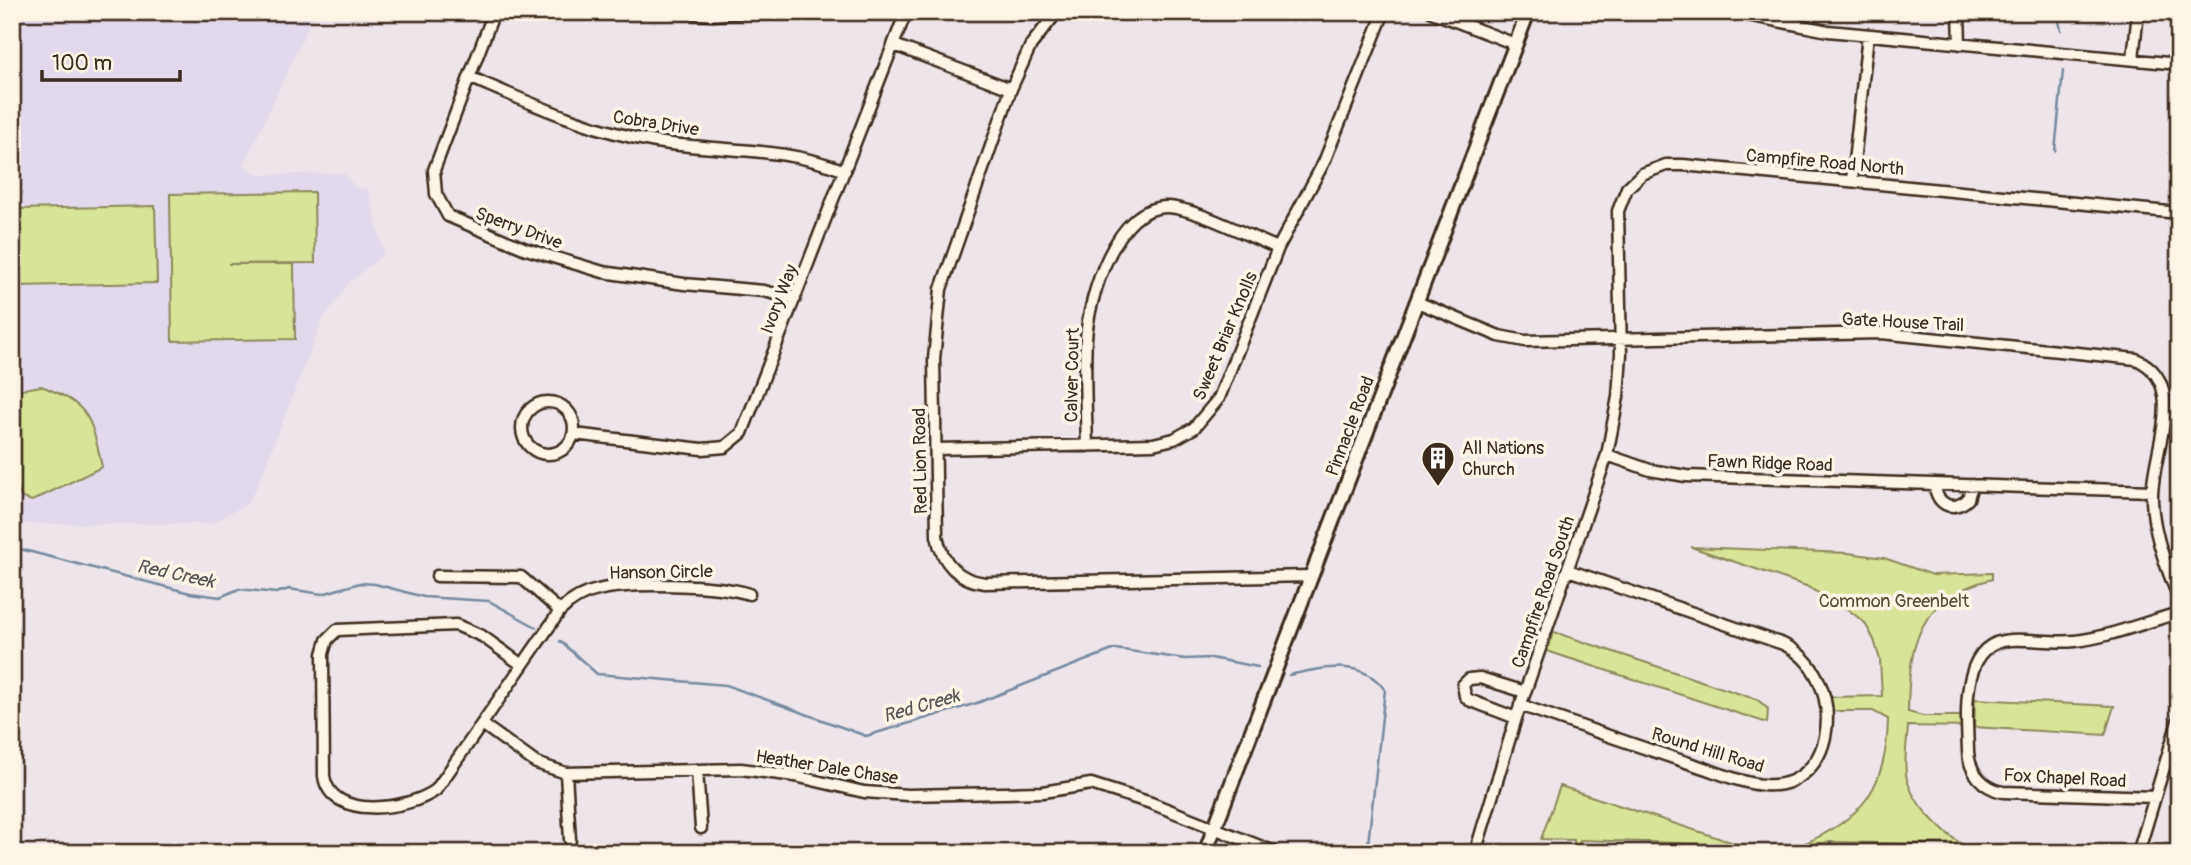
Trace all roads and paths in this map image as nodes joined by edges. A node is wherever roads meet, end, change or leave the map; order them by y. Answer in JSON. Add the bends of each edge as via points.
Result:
{"nodes":[{"id":1,"x":494,"y":12,"type":"edge"},
{"id":2,"x":676,"y":12,"type":"edge"},
{"id":3,"x":751,"y":12,"type":"edge"},
{"id":4,"x":906,"y":12,"type":"edge"},
{"id":5,"x":1057,"y":12,"type":"edge"},
{"id":6,"x":1384,"y":12,"type":"edge"},
{"id":7,"x":1432,"y":12,"type":"edge"},
{"id":8,"x":1528,"y":12,"type":"edge"},
{"id":9,"x":1732,"y":12,"type":"edge"},
{"id":10,"x":1959,"y":12,"type":"edge"},
{"id":11,"x":2138,"y":12,"type":"edge"},
{"id":12,"x":1868,"y":36,"type":"junction"},
{"id":13,"x":1516,"y":44,"type":"junction"},
{"id":14,"x":1960,"y":44,"type":"junction"},
{"id":15,"x":894,"y":45,"type":"junction"},
{"id":16,"x":2133,"y":60,"type":"junction"},
{"id":17,"x":2179,"y":64,"type":"edge"},
{"id":18,"x":469,"y":77,"type":"junction"},
{"id":19,"x":1011,"y":89,"type":"junction"},
{"id":20,"x":845,"y":171,"type":"junction"},
{"id":21,"x":1852,"y":180,"type":"junction"},
{"id":22,"x":2179,"y":212,"type":"edge"},
{"id":23,"x":1278,"y":248,"type":"junction"},
{"id":24,"x":795,"y":299,"type":"junction"},
{"id":25,"x":1417,"y":302,"type":"junction"},
{"id":26,"x":1620,"y":338,"type":"junction"},
{"id":27,"x":574,"y":434,"type":"junction"},
{"id":28,"x":1087,"y":446,"type":"junction"},
{"id":29,"x":936,"y":449,"type":"junction"},
{"id":30,"x":1607,"y":455,"type":"junction"},
{"id":31,"x":1936,"y":484,"type":"junction"},
{"id":32,"x":1972,"y":485,"type":"junction"},
{"id":33,"x":2151,"y":491,"type":"junction"},
{"id":34,"x":1568,"y":570,"type":"junction"},
{"id":35,"x":437,"y":576,"type":"dead end"},
{"id":36,"x":1310,"y":576,"type":"junction"},
{"id":37,"x":749,"y":594,"type":"dead end"},
{"id":38,"x":2179,"y":598,"type":"edge"},
{"id":39,"x":560,"y":611,"type":"junction"},
{"id":40,"x":2179,"y":613,"type":"edge"},
{"id":41,"x":522,"y":665,"type":"junction"},
{"id":42,"x":1525,"y":692,"type":"junction"},
{"id":43,"x":1520,"y":705,"type":"junction"},
{"id":44,"x":1516,"y":718,"type":"junction"},
{"id":45,"x":2179,"y":718,"type":"edge"},
{"id":46,"x":482,"y":724,"type":"junction"},
{"id":47,"x":697,"y":770,"type":"junction"},
{"id":48,"x":566,"y":774,"type":"junction"},
{"id":49,"x":2155,"y":797,"type":"junction"},
{"id":50,"x":701,"y":828,"type":"dead end"},
{"id":51,"x":1214,"y":828,"type":"junction"},
{"id":52,"x":570,"y":840,"type":"dead end"},
{"id":53,"x":1205,"y":853,"type":"edge"},
{"id":54,"x":1277,"y":853,"type":"edge"},
{"id":55,"x":1475,"y":853,"type":"edge"},
{"id":56,"x":2138,"y":853,"type":"edge"}],
"edges":[{"from":1,"to":18,"type":"street","name":"Sperry Drive"},
{"from":2,"to":3,"type":"street"},
{"from":4,"to":15,"type":"street","name":"Ivory Way"},
{"from":5,"to":19,"type":"street","name":"Red Lion Road","via":[[1031,45]]},
{"from":6,"to":23,"type":"street","name":"Sweet Briar Knolls","via":[[1324,162]]},
{"from":7,"to":13,"type":"street"},
{"from":8,"to":13,"type":"street","name":"Pinnacle Road"},
{"from":9,"to":12,"type":"street"},
{"from":10,"to":14,"type":"street"},
{"from":11,"to":16,"type":"street"},
{"from":12,"to":14,"type":"street"},
{"from":12,"to":21,"type":"street"},
{"from":13,"to":25,"type":"street","name":"Pinnacle Road"},
{"from":14,"to":16,"type":"street"},
{"from":15,"to":19,"type":"street"},
{"from":15,"to":20,"type":"street","name":"Ivory Way"},
{"from":16,"to":17,"type":"street"},
{"from":18,"to":20,"type":"street","name":"Cobra Drive","via":[[618,135],[783,152]]},
{"from":18,"to":24,"type":"street","name":"Sperry Drive","via":[[435,170],[438,202],[454,220],[526,249],[603,272],[764,291]]},
{"from":19,"to":29,"type":"street","name":"Red Lion Road","via":[[941,289],[934,359]]},
{"from":20,"to":24,"type":"street","name":"Ivory Way"},
{"from":21,"to":22,"type":"street","name":"Campfire Road North"},
{"from":21,"to":26,"type":"street","name":"Campfire Road North","via":[[1684,164],[1666,164],[1642,174],[1627,188],[1618,211]]},
{"from":23,"to":28,"type":"street","name":"Sweet Briar Knolls","via":[[1224,387],[1205,419],[1164,442]]},
{"from":23,"to":28,"type":"street","name":"Calver Court","via":[[1171,207],[1148,211],[1128,224],[1113,248],[1088,319]]},
{"from":24,"to":27,"type":"street","name":"Ivory Way","via":[[748,423],[734,442],[702,449]]},
{"from":25,"to":26,"type":"street","name":"Gate House Trail","via":[[1512,340]]},
{"from":25,"to":36,"type":"street","name":"Pinnacle Road"},
{"from":26,"to":30,"type":"street","name":"Campfire Road South","via":[[1618,397]]},
{"from":26,"to":33,"type":"street","name":"Gate House Trail","via":[[1881,333],[2136,359],[2154,370],[2165,394]]},
{"from":27,"to":27,"type":"street","via":[[572,416],[551,402],[534,406],[523,420],[523,437],[542,454],[566,448]]},
{"from":28,"to":29,"type":"street","name":"Sweet Briar Knolls"},
{"from":29,"to":36,"type":"street","name":"Red Lion Road","via":[[939,545],[947,564],[968,579],[985,583]]},
{"from":30,"to":31,"type":"street","name":"Fawn Ridge Road","via":[[1686,476]]},
{"from":30,"to":34,"type":"street","name":"Campfire Road South"},
{"from":31,"to":32,"type":"street","name":"Fawn Ridge Road"},
{"from":31,"to":32,"type":"street","via":[[1937,499],[1953,506],[1968,499]]},
{"from":32,"to":33,"type":"street","name":"Fawn Ridge Road"},
{"from":33,"to":38,"type":"street","name":"Gate House Trail","via":[[2161,548]]},
{"from":34,"to":42,"type":"street","name":"Campfire Road South"},
{"from":34,"to":43,"type":"street","name":"Round Hill Road","via":[[1783,644],[1805,657],[1824,687],[1821,752],[1797,778],[1776,785],[1757,784]]},
{"from":35,"to":39,"type":"street","via":[[521,577]]},
{"from":36,"to":51,"type":"street","name":"Pinnacle Road"},
{"from":37,"to":39,"type":"street","name":"Hanson Circle","via":[[716,586],[610,588],[578,597]]},
{"from":39,"to":41,"type":"street","name":"Hanson Circle"},
{"from":40,"to":49,"type":"street","name":"Fox Chapel Road","via":[[2074,641],[2003,641],[1982,652],[1971,673],[1968,752],[1985,785],[2003,792]]},
{"from":41,"to":46,"type":"street","name":"Hanson Circle"},
{"from":41,"to":46,"type":"street","name":"Hanson Circle","via":[[473,631],[448,624],[344,628],[327,640],[322,666],[324,776],[328,792],[338,802],[387,806],[429,795],[446,780]]},
{"from":42,"to":43,"type":"street","name":"Campfire Road South"},
{"from":42,"to":44,"type":"street","via":[[1480,678],[1463,685],[1469,700]]},
{"from":43,"to":44,"type":"street","name":"Campfire Road South"},
{"from":44,"to":55,"type":"street","name":"Campfire Road South"},
{"from":45,"to":49,"type":"street"},
{"from":46,"to":48,"type":"street","name":"Heather Dale Chase","via":[[536,763]]},
{"from":47,"to":48,"type":"street","name":"Heather Dale Chase"},
{"from":47,"to":50,"type":"street"},
{"from":47,"to":51,"type":"street","name":"Heather Dale Chase","via":[[773,772],[864,792],[908,795],[1043,792],[1091,784]]},
{"from":48,"to":52,"type":"street"},
{"from":49,"to":56,"type":"street"},
{"from":51,"to":53,"type":"street","name":"Pinnacle Road"},
{"from":51,"to":54,"type":"street","name":"Heather Dale Chase"}]}
